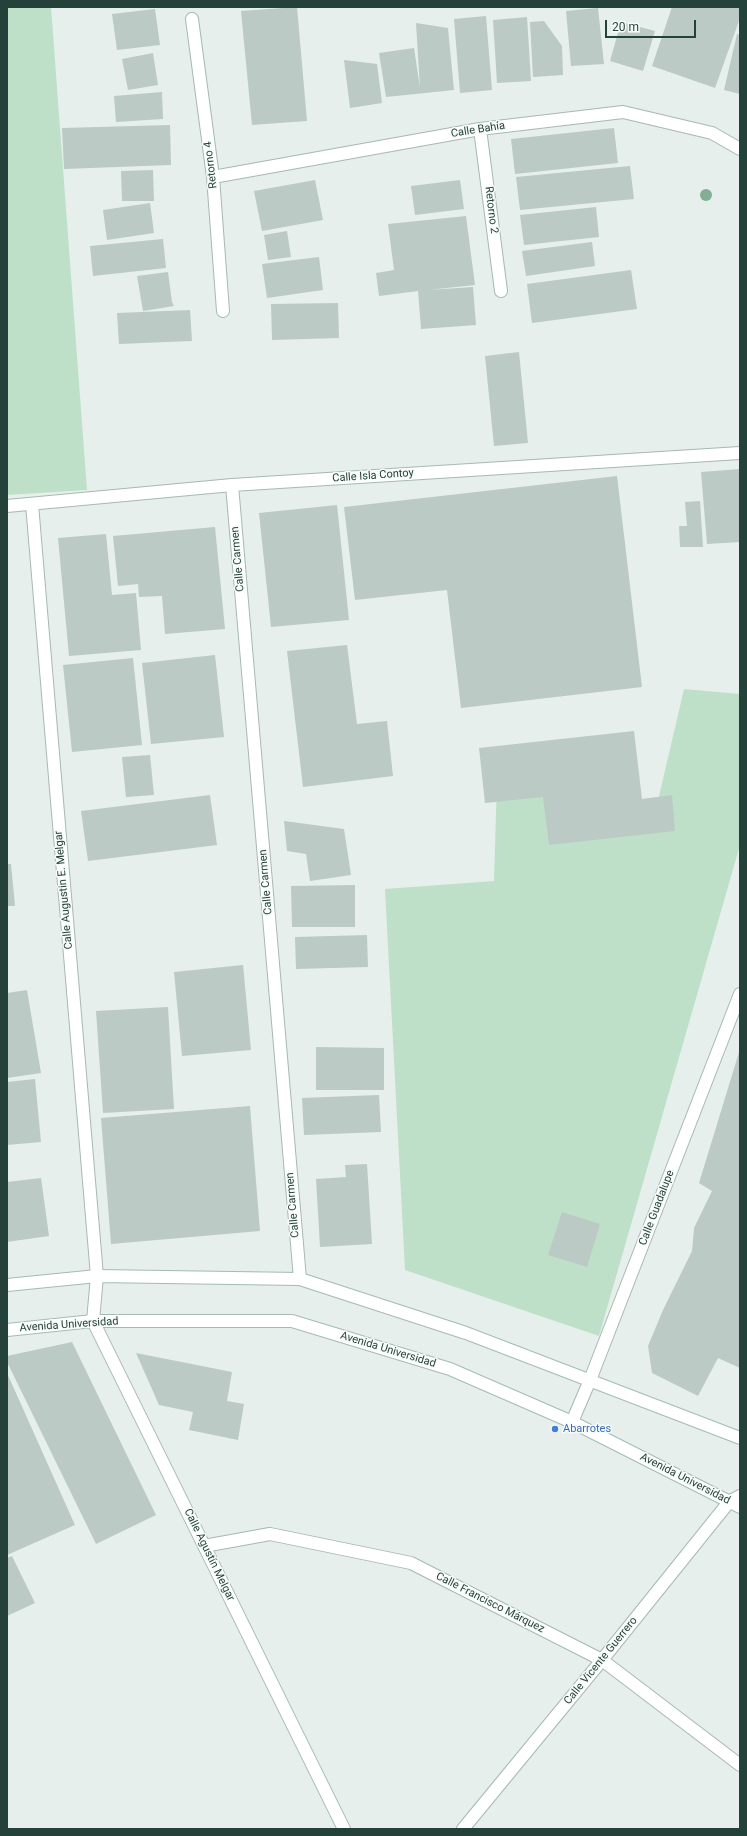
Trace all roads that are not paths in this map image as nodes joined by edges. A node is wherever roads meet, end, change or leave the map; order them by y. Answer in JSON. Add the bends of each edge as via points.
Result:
{"nodes":[{"id":1,"x":192,"y":19,"type":"dead end"},
{"id":2,"x":480,"y":129,"type":"junction"},
{"id":3,"x":740,"y":149,"type":"edge"},
{"id":4,"x":213,"y":177,"type":"junction"},
{"id":5,"x":502,"y":291,"type":"dead end"},
{"id":6,"x":223,"y":311,"type":"dead end"},
{"id":7,"x":740,"y":453,"type":"edge"},
{"id":8,"x":232,"y":485,"type":"junction"},
{"id":9,"x":32,"y":504,"type":"junction"},
{"id":10,"x":7,"y":506,"type":"edge"},
{"id":11,"x":740,"y":994,"type":"edge"},
{"id":12,"x":97,"y":1276,"type":"junction"},
{"id":13,"x":300,"y":1279,"type":"junction"},
{"id":14,"x":7,"y":1285,"type":"edge"},
{"id":15,"x":93,"y":1321,"type":"junction"},
{"id":16,"x":7,"y":1330,"type":"edge"},
{"id":17,"x":590,"y":1380,"type":"junction"},
{"id":18,"x":572,"y":1422,"type":"junction"},
{"id":19,"x":740,"y":1438,"type":"edge"},
{"id":20,"x":736,"y":1501,"type":"edge"},
{"id":21,"x":204,"y":1546,"type":"junction"},
{"id":22,"x":602,"y":1660,"type":"junction"},
{"id":23,"x":740,"y":1764,"type":"edge"},
{"id":24,"x":344,"y":1829,"type":"edge"},
{"id":25,"x":463,"y":1829,"type":"edge"}],
"edges":[{"from":1,"to":4,"type":"street","name":"Retorno 4"},
{"from":2,"to":3,"type":"street","name":"Calle Bahía","via":[[623,112],[712,134]]},
{"from":2,"to":4,"type":"street","name":"Calle Bahía"},
{"from":2,"to":5,"type":"street","name":"Retorno 2"},
{"from":4,"to":6,"type":"street","name":"Retorno 4"},
{"from":7,"to":8,"type":"street","name":"Calle Isla Contoy"},
{"from":8,"to":9,"type":"street","name":"Calle Isla Contoy"},
{"from":8,"to":13,"type":"street","name":"Calle Carmen"},
{"from":9,"to":10,"type":"street","name":"Calle Isla Contoy"},
{"from":9,"to":12,"type":"street","name":"Calle Augustin E. Melgar"},
{"from":11,"to":17,"type":"street","name":"Calle Guadalupe"},
{"from":12,"to":13,"type":"street"},
{"from":12,"to":14,"type":"street"},
{"from":12,"to":15,"type":"street"},
{"from":13,"to":17,"type":"street","via":[[466,1333]]},
{"from":15,"to":16,"type":"street","name":"Avenida Universidad"},
{"from":15,"to":18,"type":"street","name":"Avenida Universidad","via":[[292,1321],[450,1369]]},
{"from":15,"to":21,"type":"street","name":"Calle Agustín Melgar"},
{"from":17,"to":18,"type":"street","name":"Calle Guadalupe"},
{"from":17,"to":19,"type":"street"},
{"from":18,"to":20,"type":"street","name":"Avenida Universidad"},
{"from":20,"to":22,"type":"street","name":"Calle Vicente Guerrero"},
{"from":21,"to":22,"type":"street","name":"Calle Francisco Márquez","via":[[270,1534],[411,1563]]},
{"from":21,"to":24,"type":"street","name":"Calle Agustín Melgar"},
{"from":22,"to":23,"type":"street","name":"Calle Francisco Márquez"},
{"from":22,"to":25,"type":"street","name":"Calle Vicente Guerrero"}]}
